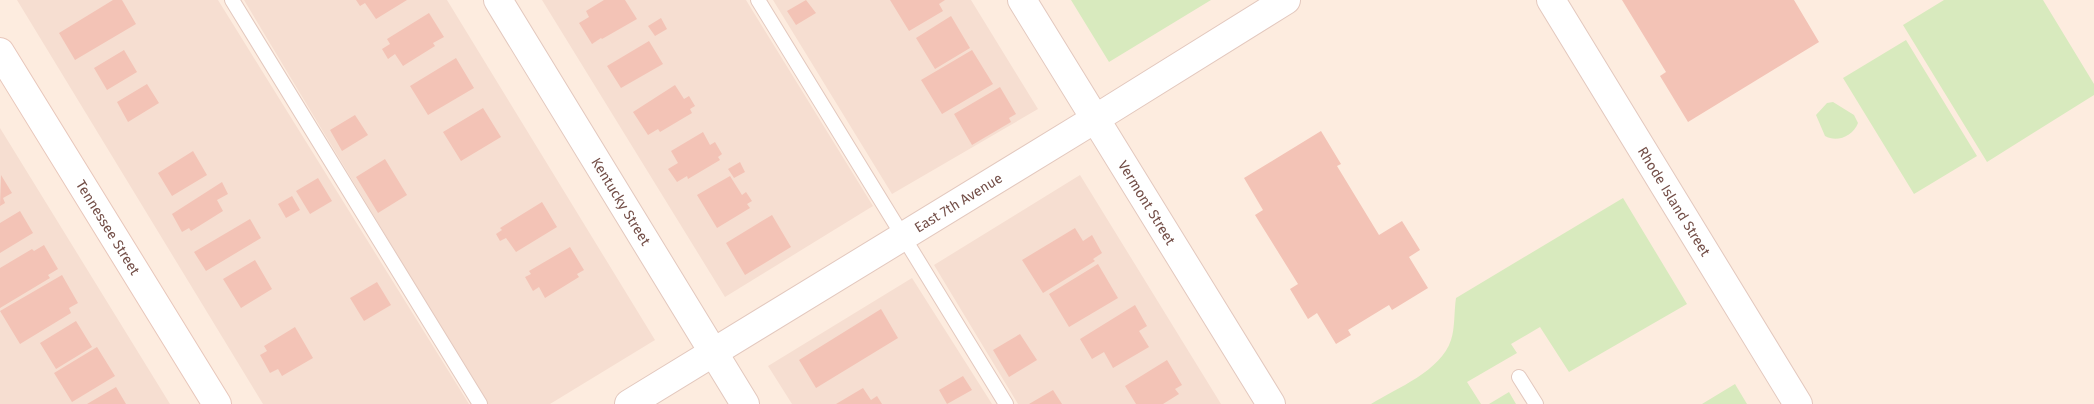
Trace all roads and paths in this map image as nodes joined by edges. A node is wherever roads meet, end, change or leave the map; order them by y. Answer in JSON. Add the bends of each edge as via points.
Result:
{"nodes":[{"id":1,"x":232,"y":0,"type":"edge"},
{"id":2,"x":498,"y":0,"type":"edge"},
{"id":3,"x":758,"y":0,"type":"edge"},
{"id":4,"x":1022,"y":0,"type":"edge"},
{"id":5,"x":1285,"y":0,"type":"edge"},
{"id":6,"x":1551,"y":0,"type":"edge"},
{"id":7,"x":0,"y":52,"type":"edge"},
{"id":8,"x":1095,"y":120,"type":"junction"},
{"id":9,"x":903,"y":236,"type":"junction"},
{"id":10,"x":713,"y":352,"type":"junction"},
{"id":11,"x":1519,"y":377,"type":"dead end"},
{"id":12,"x":217,"y":404,"type":"edge"},
{"id":13,"x":480,"y":404,"type":"edge"},
{"id":14,"x":629,"y":404,"type":"edge"},
{"id":15,"x":745,"y":404,"type":"edge"},
{"id":16,"x":1006,"y":404,"type":"edge"},
{"id":17,"x":1271,"y":404,"type":"edge"},
{"id":18,"x":1536,"y":404,"type":"edge"},
{"id":19,"x":1798,"y":404,"type":"edge"}],
"edges":[{"from":1,"to":13,"type":"lane"},
{"from":2,"to":10,"type":"street","name":"Kentucky Street"},
{"from":3,"to":9,"type":"lane"},
{"from":4,"to":8,"type":"street","name":"Vermont Street"},
{"from":5,"to":8,"type":"street","name":"East 7th Avenue"},
{"from":6,"to":19,"type":"street","name":"Rhode Island Street"},
{"from":7,"to":12,"type":"street","name":"Tennessee Street"},
{"from":8,"to":9,"type":"street","name":"East 7th Avenue"},
{"from":8,"to":17,"type":"street","name":"Vermont Street"},
{"from":9,"to":10,"type":"street","name":"East 7th Avenue"},
{"from":9,"to":16,"type":"lane"},
{"from":10,"to":14,"type":"street","name":"East 7th Avenue"},
{"from":10,"to":15,"type":"street","name":"Kentucky Street"},
{"from":11,"to":18,"type":"lane"}]}
